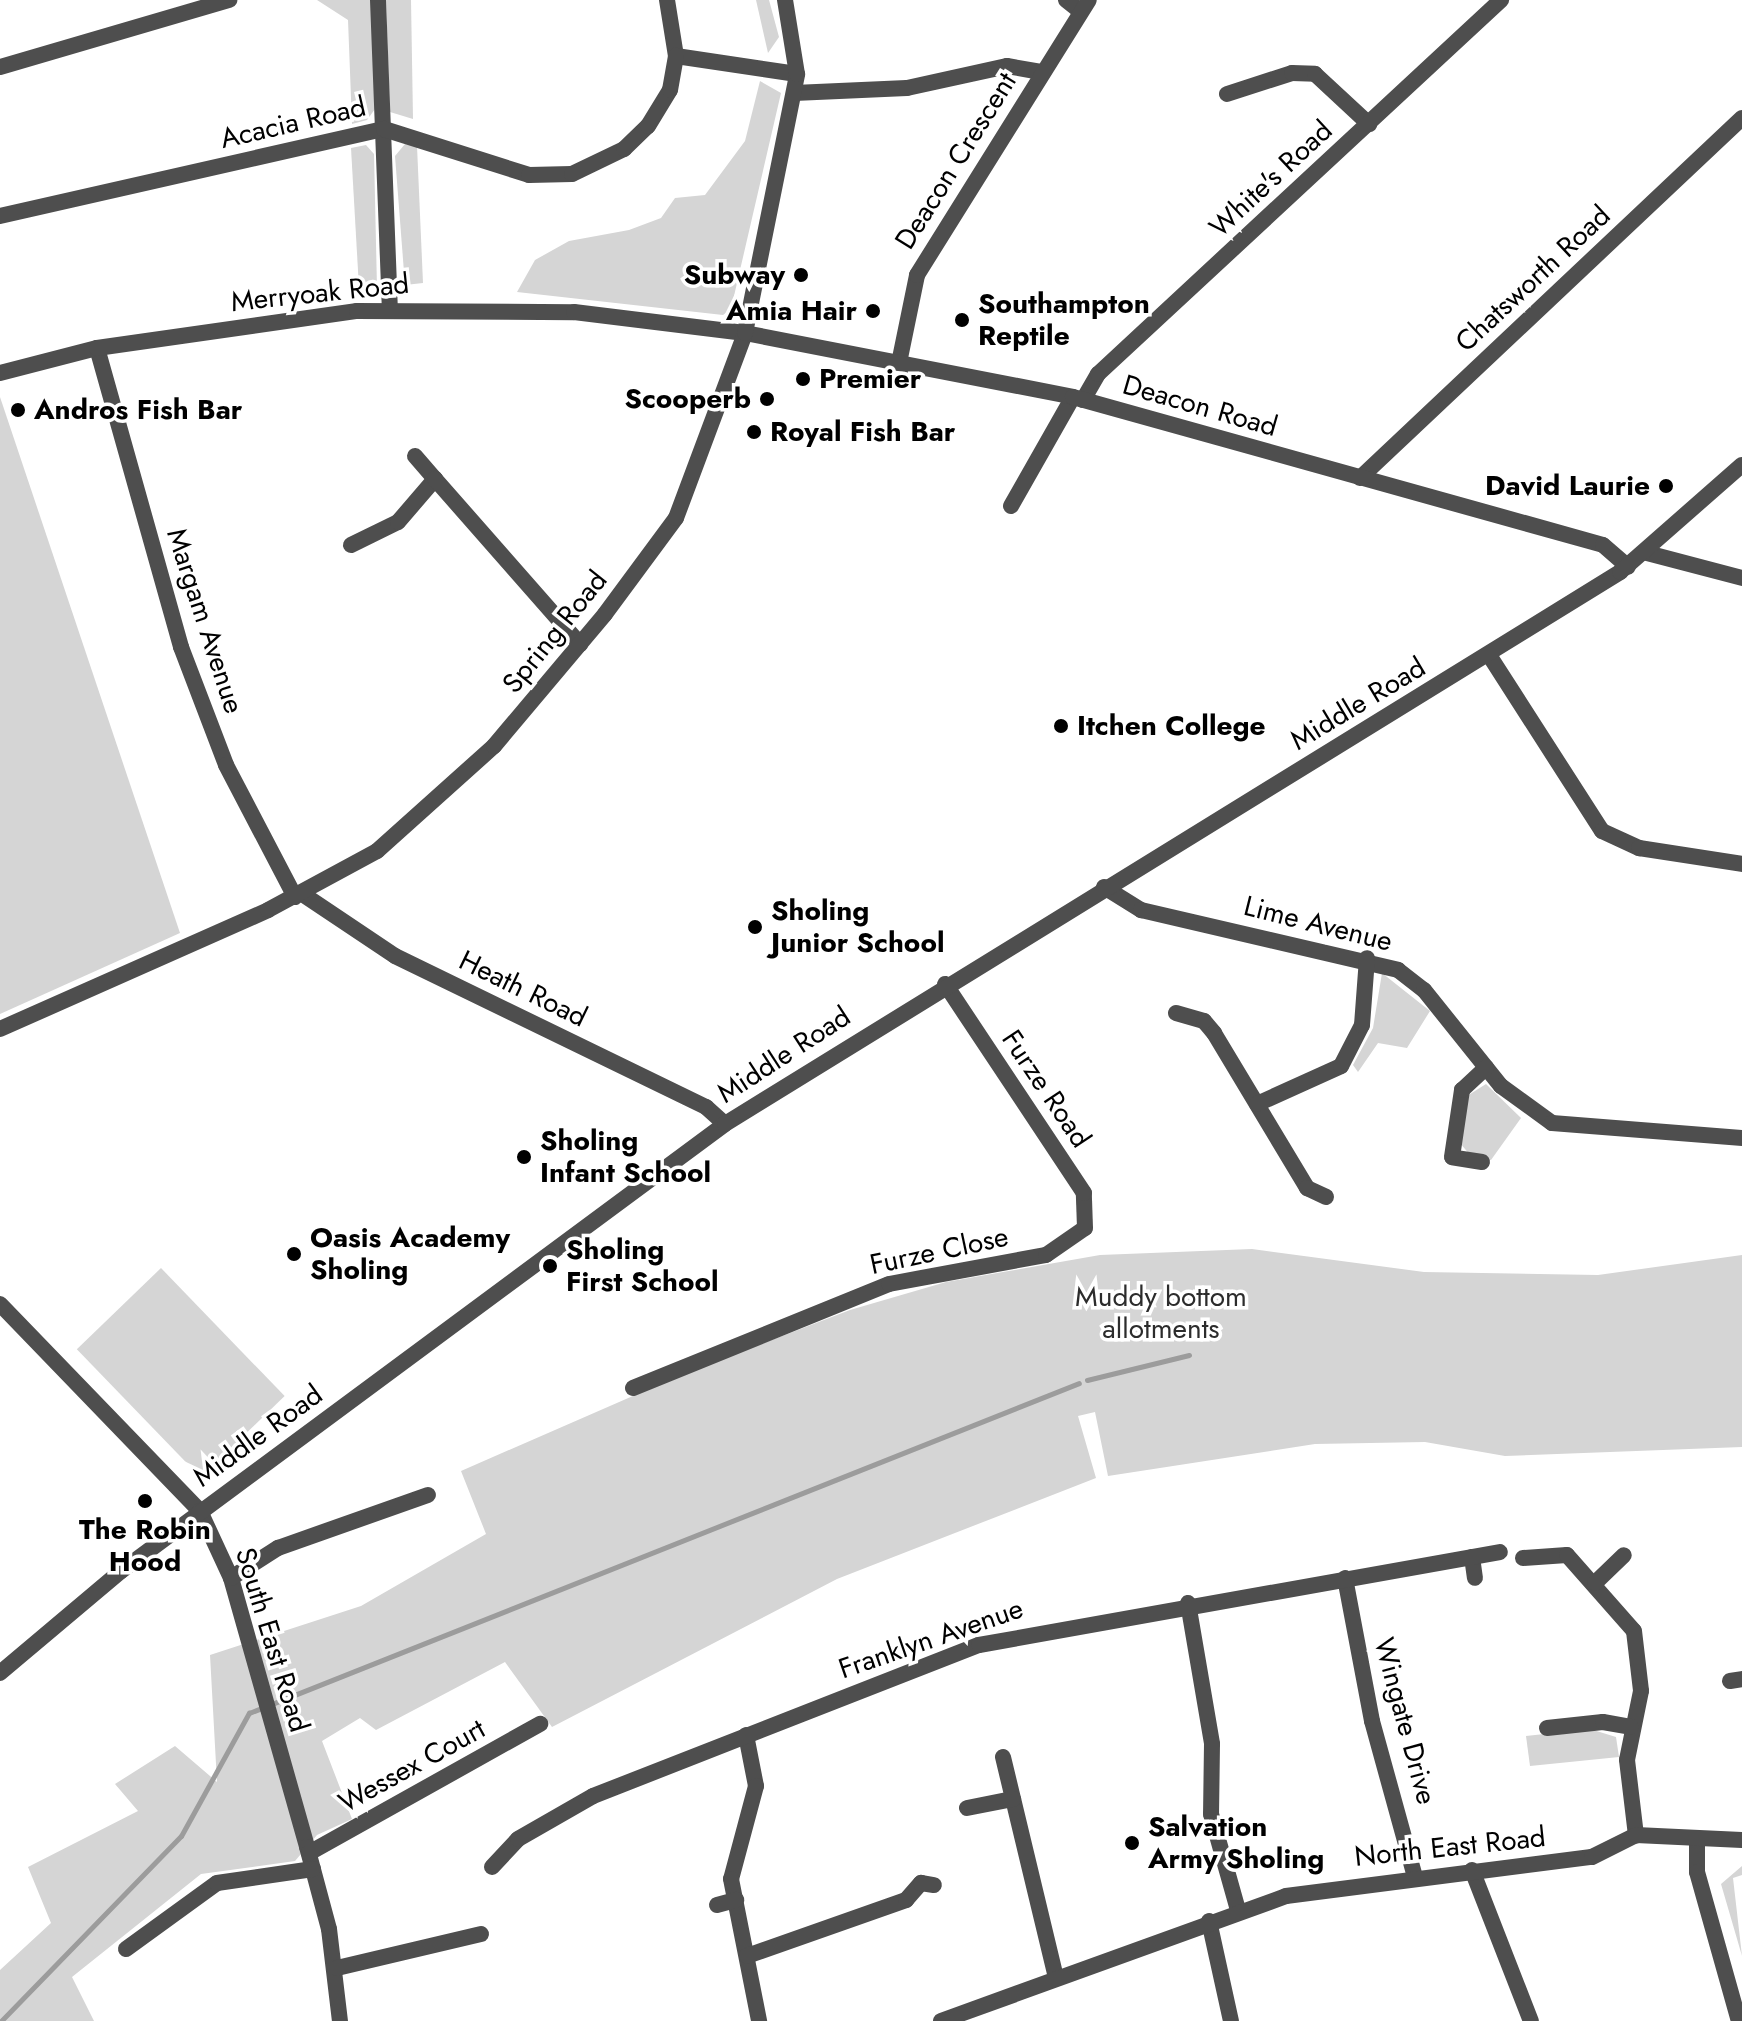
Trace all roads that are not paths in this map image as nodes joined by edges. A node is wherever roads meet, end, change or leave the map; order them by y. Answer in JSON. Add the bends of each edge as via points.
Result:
{"nodes":[{"id":1,"x":229,"y":0,"type":"edge"},
{"id":2,"x":378,"y":0,"type":"edge"},
{"id":3,"x":667,"y":0,"type":"edge"},
{"id":4,"x":785,"y":0,"type":"edge"},
{"id":5,"x":1066,"y":0,"type":"edge"},
{"id":6,"x":1501,"y":0,"type":"edge"},
{"id":7,"x":1085,"y":6,"type":"edge"},
{"id":8,"x":676,"y":56,"type":"junction"},
{"id":9,"x":0,"y":67,"type":"edge"},
{"id":10,"x":1042,"y":72,"type":"junction"},
{"id":11,"x":797,"y":74,"type":"junction"},
{"id":12,"x":794,"y":93,"type":"junction"},
{"id":13,"x":1227,"y":94,"type":"dead end"},
{"id":14,"x":1742,"y":118,"type":"edge"},
{"id":15,"x":1369,"y":124,"type":"junction"},
{"id":16,"x":384,"y":129,"type":"junction"},
{"id":17,"x":0,"y":216,"type":"edge"},
{"id":18,"x":390,"y":307,"type":"junction"},
{"id":19,"x":745,"y":333,"type":"junction"},
{"id":20,"x":97,"y":348,"type":"junction"},
{"id":21,"x":899,"y":363,"type":"junction"},
{"id":22,"x":0,"y":373,"type":"edge"},
{"id":23,"x":1078,"y":399,"type":"junction"},
{"id":24,"x":415,"y":456,"type":"dead end"},
{"id":25,"x":1742,"y":465,"type":"edge"},
{"id":26,"x":1360,"y":478,"type":"junction"},
{"id":27,"x":435,"y":479,"type":"junction"},
{"id":28,"x":1011,"y":506,"type":"dead end"},
{"id":29,"x":351,"y":545,"type":"dead end"},
{"id":30,"x":1647,"y":553,"type":"junction"},
{"id":31,"x":1628,"y":567,"type":"junction"},
{"id":32,"x":1742,"y":578,"type":"edge"},
{"id":33,"x":580,"y":644,"type":"junction"},
{"id":34,"x":1489,"y":655,"type":"junction"},
{"id":35,"x":1742,"y":864,"type":"edge"},
{"id":36,"x":1104,"y":887,"type":"junction"},
{"id":37,"x":298,"y":895,"type":"junction"},
{"id":38,"x":1367,"y":958,"type":"junction"},
{"id":39,"x":945,"y":984,"type":"junction"},
{"id":40,"x":1176,"y":1013,"type":"dead end"},
{"id":41,"x":0,"y":1029,"type":"edge"},
{"id":42,"x":1486,"y":1068,"type":"junction"},
{"id":43,"x":1257,"y":1104,"type":"junction"},
{"id":44,"x":725,"y":1124,"type":"junction"},
{"id":45,"x":1742,"y":1138,"type":"edge"},
{"id":46,"x":1482,"y":1162,"type":"dead end"},
{"id":47,"x":1326,"y":1197,"type":"dead end"},
{"id":48,"x":1085,"y":1228,"type":"joint"},
{"id":49,"x":0,"y":1304,"type":"edge"},
{"id":50,"x":17,"y":1321,"type":"junction"},
{"id":51,"x":0,"y":1328,"type":"edge"},
{"id":52,"x":633,"y":1388,"type":"dead end"},
{"id":53,"x":428,"y":1495,"type":"dead end"},
{"id":54,"x":200,"y":1511,"type":"junction"},
{"id":55,"x":1500,"y":1552,"type":"dead end"},
{"id":56,"x":1624,"y":1555,"type":"dead end"},
{"id":57,"x":1472,"y":1557,"type":"junction"},
{"id":58,"x":1523,"y":1558,"type":"dead end"},
{"id":59,"x":231,"y":1578,"type":"junction"},
{"id":60,"x":1345,"y":1578,"type":"junction"},
{"id":61,"x":1475,"y":1578,"type":"dead end"},
{"id":62,"x":1595,"y":1583,"type":"junction"},
{"id":63,"x":1188,"y":1603,"type":"junction"},
{"id":64,"x":0,"y":1673,"type":"edge"},
{"id":65,"x":540,"y":1724,"type":"dead end"},
{"id":66,"x":1631,"y":1727,"type":"junction"},
{"id":67,"x":1547,"y":1728,"type":"dead end"},
{"id":68,"x":746,"y":1735,"type":"junction"},
{"id":69,"x":1003,"y":1757,"type":"dead end"},
{"id":70,"x":1013,"y":1799,"type":"junction"},
{"id":71,"x":967,"y":1808,"type":"dead end"},
{"id":72,"x":1636,"y":1835,"type":"junction"},
{"id":73,"x":1742,"y":1840,"type":"edge"},
{"id":74,"x":1697,"y":1842,"type":"junction"},
{"id":75,"x":311,"y":1861,"type":"junction"},
{"id":76,"x":492,"y":1867,"type":"dead end"},
{"id":77,"x":1472,"y":1870,"type":"junction"},
{"id":78,"x":1415,"y":1877,"type":"junction"},
{"id":79,"x":922,"y":1879,"type":"dead end"},
{"id":80,"x":736,"y":1900,"type":"junction"},
{"id":81,"x":717,"y":1905,"type":"dead end"},
{"id":82,"x":1238,"y":1910,"type":"junction"},
{"id":83,"x":1209,"y":1921,"type":"junction"},
{"id":84,"x":481,"y":1934,"type":"dead end"},
{"id":85,"x":126,"y":1949,"type":"dead end"},
{"id":86,"x":747,"y":1956,"type":"junction"},
{"id":87,"x":337,"y":1968,"type":"junction"},
{"id":88,"x":1056,"y":1978,"type":"junction"},
{"id":89,"x":340,"y":2021,"type":"edge"},
{"id":90,"x":759,"y":2021,"type":"edge"},
{"id":91,"x":941,"y":2021,"type":"edge"},
{"id":92,"x":1231,"y":2021,"type":"edge"},
{"id":93,"x":1531,"y":2021,"type":"edge"},
{"id":94,"x":1739,"y":2021,"type":"edge"}],
"edges":[{"from":1,"to":9,"type":"street"},
{"from":2,"to":16,"type":"street"},
{"from":3,"to":8,"type":"street"},
{"from":4,"to":11,"type":"street","name":"Spring Road"},
{"from":5,"to":7,"type":"street"},
{"from":6,"to":15,"type":"street","name":"White's Road"},
{"from":7,"to":10,"type":"street","name":"Deacon Crescent"},
{"from":8,"to":11,"type":"street"},
{"from":8,"to":16,"type":"street","name":"Acacia Road","via":[[670,90],[648,126],[624,149],[572,174],[529,175]]},
{"from":10,"to":12,"type":"street","via":[[1007,66],[907,88]]},
{"from":10,"to":21,"type":"street","name":"Deacon Crescent","via":[[917,275]]},
{"from":11,"to":12,"type":"street","name":"Spring Road"},
{"from":12,"to":19,"type":"street","name":"Spring Road"},
{"from":13,"to":15,"type":"street","via":[[1292,73],[1315,74]]},
{"from":14,"to":26,"type":"street","name":"Chatsworth Road"},
{"from":15,"to":23,"type":"street","name":"White's Road","via":[[1098,374]]},
{"from":16,"to":17,"type":"street","name":"Acacia Road"},
{"from":16,"to":18,"type":"street"},
{"from":18,"to":19,"type":"street","name":"Merryoak Road","via":[[567,311]]},
{"from":18,"to":20,"type":"street","name":"Merryoak Road"},
{"from":19,"to":21,"type":"street","name":"Deacon Road"},
{"from":19,"to":33,"type":"street","name":"Spring Road","via":[[676,518]]},
{"from":20,"to":22,"type":"street","name":"Merryoak Road"},
{"from":20,"to":37,"type":"street","name":"Margam Avenue","via":[[181,647],[226,765]]},
{"from":21,"to":23,"type":"street","name":"Deacon Road"},
{"from":23,"to":26,"type":"street","name":"Deacon Road"},
{"from":23,"to":28,"type":"street","name":"White's Road"},
{"from":24,"to":27,"type":"street"},
{"from":25,"to":30,"type":"street","name":"Middle Road"},
{"from":26,"to":31,"type":"street","name":"Deacon Road","via":[[1603,545]]},
{"from":27,"to":29,"type":"street","via":[[398,522]]},
{"from":27,"to":33,"type":"street"},
{"from":30,"to":31,"type":"street","name":"Middle Road"},
{"from":30,"to":32,"type":"street"},
{"from":31,"to":34,"type":"street","name":"Middle Road"},
{"from":33,"to":37,"type":"street","name":"Spring Road","via":[[494,746],[418,820]]},
{"from":34,"to":35,"type":"street","via":[[1602,831],[1639,848]]},
{"from":34,"to":36,"type":"street","name":"Middle Road"},
{"from":36,"to":38,"type":"street","name":"Lime Avenue","via":[[1141,910]]},
{"from":36,"to":39,"type":"street","name":"Middle Road"},
{"from":37,"to":41,"type":"street","name":"Spring Road"},
{"from":37,"to":44,"type":"street","name":"Heath Road","via":[[391,953],[706,1107]]},
{"from":38,"to":42,"type":"street","name":"Lime Avenue","via":[[1424,990]]},
{"from":38,"to":43,"type":"street","via":[[1362,1025],[1341,1066]]},
{"from":39,"to":44,"type":"street","name":"Middle Road"},
{"from":39,"to":48,"type":"street","name":"Furze Road","via":[[1084,1193]]},
{"from":40,"to":43,"type":"street","via":[[1204,1021]]},
{"from":42,"to":45,"type":"street","name":"Lime Avenue","via":[[1554,1123]]},
{"from":42,"to":46,"type":"street","via":[[1462,1090],[1452,1157]]},
{"from":43,"to":47,"type":"street","via":[[1307,1188]]},
{"from":44,"to":54,"type":"street","name":"Middle Road"},
{"from":48,"to":52,"type":"street","name":"Furze Close","via":[[1046,1255],[889,1284]]},
{"from":49,"to":50,"type":"street","name":"South East Road"},
{"from":50,"to":51,"type":"street"},
{"from":50,"to":54,"type":"street","name":"South East Road"},
{"from":53,"to":59,"type":"street","via":[[278,1548]]},
{"from":54,"to":59,"type":"street","name":"South East Road"},
{"from":54,"to":64,"type":"street","name":"Middle Road"},
{"from":55,"to":57,"type":"street","name":"Franklyn Avenue"},
{"from":56,"to":62,"type":"street"},
{"from":57,"to":60,"type":"street","name":"Franklyn Avenue"},
{"from":57,"to":61,"type":"street"},
{"from":58,"to":62,"type":"street","via":[[1567,1555]]},
{"from":59,"to":75,"type":"street","name":"South East Road"},
{"from":60,"to":63,"type":"street","name":"Franklyn Avenue"},
{"from":60,"to":78,"type":"street","name":"Wingate Drive","via":[[1372,1721]]},
{"from":62,"to":66,"type":"street","via":[[1636,1640],[1641,1691]]},
{"from":63,"to":68,"type":"street","name":"Franklyn Avenue","via":[[979,1645]]},
{"from":63,"to":82,"type":"street","via":[[1212,1744],[1211,1814]]},
{"from":65,"to":75,"type":"street","name":"Wessex Court"},
{"from":66,"to":67,"type":"street","via":[[1603,1722]]},
{"from":66,"to":72,"type":"street"},
{"from":68,"to":76,"type":"street","name":"Franklyn Avenue","via":[[579,1803],[505,1848]]},
{"from":68,"to":80,"type":"street","via":[[756,1786],[732,1859]]},
{"from":69,"to":70,"type":"street"},
{"from":70,"to":71,"type":"street"},
{"from":70,"to":88,"type":"street"},
{"from":72,"to":74,"type":"street"},
{"from":72,"to":77,"type":"street","name":"North East Road","via":[[1592,1857]]},
{"from":73,"to":74,"type":"street"},
{"from":74,"to":94,"type":"street","via":[[1697,1872]]},
{"from":75,"to":85,"type":"street","via":[[217,1883]]},
{"from":75,"to":87,"type":"street","name":"South East Road"},
{"from":77,"to":78,"type":"street","name":"North East Road"},
{"from":77,"to":93,"type":"street"},
{"from":78,"to":82,"type":"street","name":"North East Road","via":[[1315,1890]]},
{"from":79,"to":86,"type":"street","via":[[906,1900]]},
{"from":80,"to":81,"type":"street"},
{"from":80,"to":86,"type":"street"},
{"from":82,"to":83,"type":"street","name":"North East Road"},
{"from":83,"to":88,"type":"street","name":"North East Road"},
{"from":83,"to":92,"type":"street"},
{"from":84,"to":87,"type":"street"},
{"from":86,"to":90,"type":"street"},
{"from":87,"to":89,"type":"street","name":"South East Road"},
{"from":88,"to":91,"type":"street","name":"North East Road"}]}
